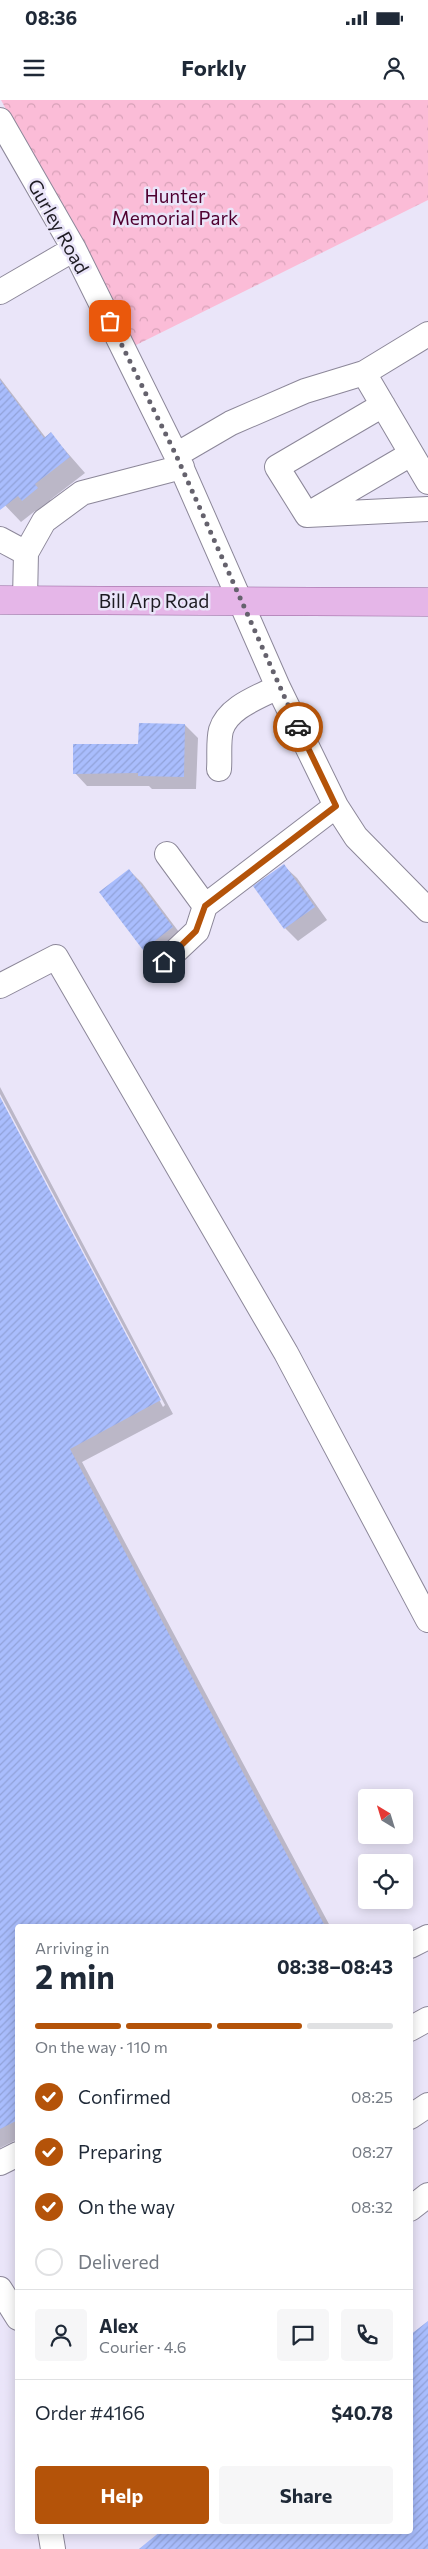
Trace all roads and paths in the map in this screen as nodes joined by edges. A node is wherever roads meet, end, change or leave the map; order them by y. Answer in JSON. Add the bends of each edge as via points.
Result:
{"nodes":[{"id":1,"x":0,"y":120,"type":"edge"},
{"id":2,"x":74,"y":250,"type":"junction"},
{"id":3,"x":0,"y":292,"type":"edge"},
{"id":4,"x":428,"y":334,"type":"edge"},
{"id":5,"x":364,"y":373,"type":"junction"},
{"id":6,"x":383,"y":405,"type":"junction"},
{"id":7,"x":411,"y":454,"type":"junction"},
{"id":8,"x":179,"y":461,"type":"junction"},
{"id":9,"x":428,"y":482,"type":"edge"},
{"id":10,"x":428,"y":509,"type":"edge"},
{"id":11,"x":307,"y":515,"type":"junction"},
{"id":12,"x":0,"y":539,"type":"edge"},
{"id":13,"x":26,"y":553,"type":"junction"},
{"id":14,"x":12,"y":599,"type":"edge"},
{"id":15,"x":240,"y":600,"type":"junction"},
{"id":16,"x":428,"y":602,"type":"edge"},
{"id":17,"x":278,"y":687,"type":"junction"},
{"id":18,"x":219,"y":769,"type":"dead end"},
{"id":19,"x":336,"y":806,"type":"junction"},
{"id":20,"x":167,"y":854,"type":"dead end"},
{"id":21,"x":205,"y":906,"type":"junction"},
{"id":22,"x":428,"y":910,"type":"edge"},
{"id":23,"x":164,"y":962,"type":"dead end"},
{"id":24,"x":0,"y":986,"type":"edge"},
{"id":25,"x":428,"y":1620,"type":"edge"},
{"id":26,"x":428,"y":1936,"type":"edge"},
{"id":27,"x":413,"y":1944,"type":"edge"},
{"id":28,"x":428,"y":2019,"type":"edge"},
{"id":29,"x":413,"y":2027,"type":"edge"},
{"id":30,"x":428,"y":2105,"type":"edge"},
{"id":31,"x":413,"y":2115,"type":"edge"},
{"id":32,"x":15,"y":2156,"type":"edge"},
{"id":33,"x":0,"y":2163,"type":"edge"},
{"id":34,"x":428,"y":2195,"type":"edge"},
{"id":35,"x":413,"y":2207,"type":"edge"},
{"id":36,"x":0,"y":2289,"type":"edge"},
{"id":37,"x":13,"y":2319,"type":"edge"},
{"id":38,"x":50,"y":2534,"type":"edge"},
{"id":39,"x":53,"y":2549,"type":"edge"}],
"edges":[{"from":1,"to":2,"type":"street","name":"Gurley Road"},
{"from":2,"to":3,"type":"street"},
{"from":2,"to":8,"type":"street","name":"Gurley Road"},
{"from":4,"to":5,"type":"street"},
{"from":5,"to":6,"type":"street"},
{"from":5,"to":8,"type":"street","via":[[305,391],[231,423]]},
{"from":6,"to":7,"type":"street"},
{"from":6,"to":11,"type":"street","via":[[277,467]]},
{"from":7,"to":9,"type":"street"},
{"from":7,"to":11,"type":"street"},
{"from":8,"to":13,"type":"street","via":[[82,493],[44,521]]},
{"from":8,"to":15,"type":"street","name":"Gurley Road"},
{"from":10,"to":11,"type":"street"},
{"from":12,"to":13,"type":"street"},
{"from":13,"to":14,"type":"street"},
{"from":14,"to":15,"type":"main road","name":"Bill Arp Road"},
{"from":15,"to":16,"type":"main road","name":"Bill Arp Road"},
{"from":15,"to":17,"type":"street","name":"Gurley Road"},
{"from":17,"to":18,"type":"street","via":[[238,708],[230,716],[221,730]]},
{"from":17,"to":19,"type":"street","name":"Gurley Road"},
{"from":19,"to":21,"type":"street"},
{"from":19,"to":22,"type":"street","name":"Gurley Road","via":[[356,837]]},
{"from":20,"to":21,"type":"street"},
{"from":21,"to":23,"type":"street","via":[[196,931]]},
{"from":24,"to":25,"type":"street","via":[[56,958],[286,1352]]},
{"from":26,"to":27,"type":"street"},
{"from":28,"to":29,"type":"street"},
{"from":30,"to":31,"type":"street"},
{"from":32,"to":33,"type":"street"},
{"from":34,"to":35,"type":"street"},
{"from":36,"to":37,"type":"street"},
{"from":38,"to":39,"type":"street"}]}
